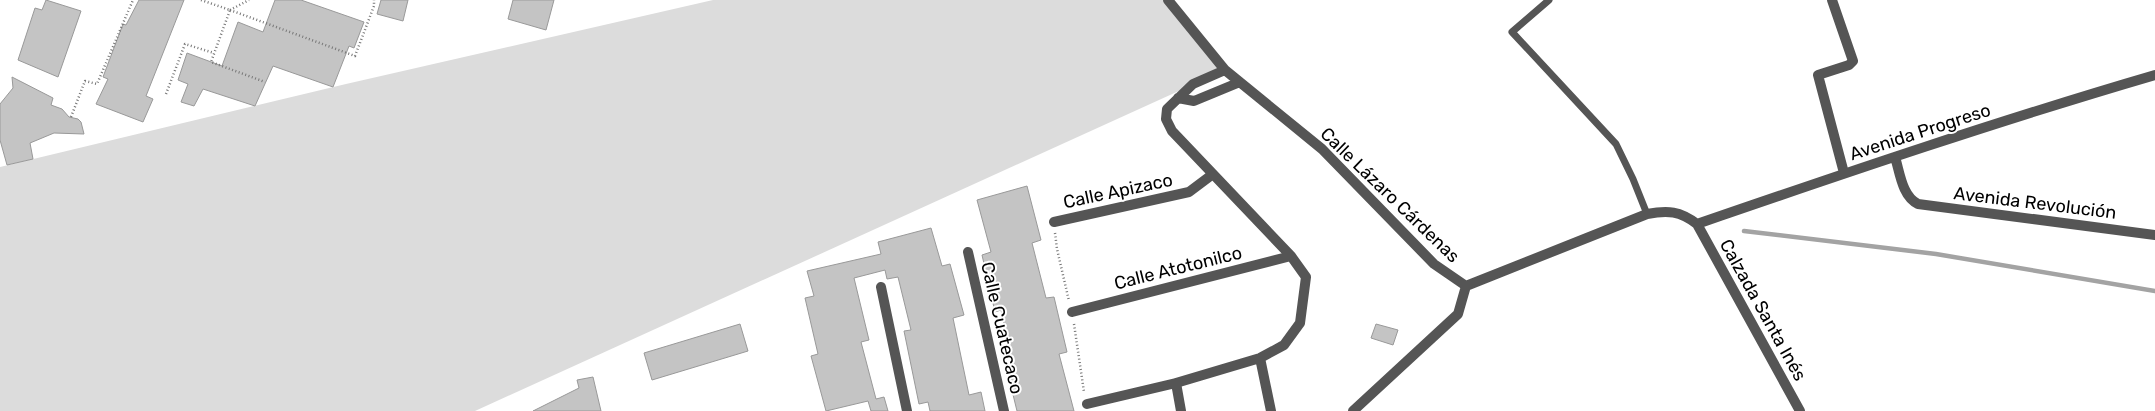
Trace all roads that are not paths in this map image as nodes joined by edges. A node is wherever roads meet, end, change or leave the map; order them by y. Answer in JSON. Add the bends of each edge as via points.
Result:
{"nodes":[{"id":1,"x":1168,"y":0,"type":"edge"},
{"id":2,"x":1549,"y":0,"type":"edge"},
{"id":3,"x":1832,"y":0,"type":"edge"},
{"id":4,"x":1225,"y":70,"type":"junction"},
{"id":5,"x":2155,"y":75,"type":"edge"},
{"id":6,"x":1240,"y":82,"type":"junction"},
{"id":7,"x":1178,"y":98,"type":"junction"},
{"id":8,"x":1895,"y":157,"type":"junction"},
{"id":9,"x":1844,"y":173,"type":"junction"},
{"id":10,"x":1213,"y":174,"type":"junction"},
{"id":11,"x":1647,"y":214,"type":"junction"},
{"id":12,"x":1054,"y":222,"type":"dead end"},
{"id":13,"x":1697,"y":224,"type":"junction"},
{"id":14,"x":2155,"y":235,"type":"edge"},
{"id":15,"x":968,"y":252,"type":"dead end"},
{"id":16,"x":1291,"y":256,"type":"junction"},
{"id":17,"x":1466,"y":286,"type":"junction"},
{"id":18,"x":881,"y":287,"type":"dead end"},
{"id":19,"x":1072,"y":312,"type":"dead end"},
{"id":20,"x":1260,"y":358,"type":"junction"},
{"id":21,"x":1176,"y":383,"type":"junction"},
{"id":22,"x":1087,"y":404,"type":"dead end"},
{"id":23,"x":907,"y":411,"type":"edge"},
{"id":24,"x":1004,"y":411,"type":"edge"},
{"id":25,"x":1180,"y":411,"type":"edge"},
{"id":26,"x":1271,"y":411,"type":"edge"},
{"id":27,"x":1353,"y":411,"type":"edge"},
{"id":28,"x":1800,"y":411,"type":"edge"}],
"edges":[{"from":1,"to":4,"type":"street","name":"Calle Lázaro Cárdenas"},
{"from":2,"to":11,"type":"lane","via":[[1512,32],[1616,144]]},
{"from":3,"to":9,"type":"street","via":[[1853,61],[1818,75]]},
{"from":4,"to":6,"type":"street","name":"Calle Lázaro Cárdenas"},
{"from":4,"to":7,"type":"street","via":[[1192,84]]},
{"from":5,"to":8,"type":"street","name":"Avenida Progreso"},
{"from":6,"to":7,"type":"street","via":[[1194,102]]},
{"from":6,"to":17,"type":"street","name":"Calle Lázaro Cárdenas","via":[[1322,149],[1434,264]]},
{"from":7,"to":10,"type":"street","via":[[1167,109],[1166,119],[1172,131]]},
{"from":8,"to":9,"type":"street","name":"Avenida Progreso"},
{"from":8,"to":14,"type":"street","name":"Avenida Revolución","via":[[1906,194],[1918,204]]},
{"from":9,"to":13,"type":"street","name":"Avenida Progreso"},
{"from":10,"to":12,"type":"street","name":"Calle Apizaco","via":[[1188,192]]},
{"from":10,"to":16,"type":"street"},
{"from":11,"to":13,"type":"street","name":"Calle Lázaro Cárdenas","via":[[1676,212]]},
{"from":11,"to":17,"type":"street","name":"Calle Lázaro Cárdenas"},
{"from":13,"to":28,"type":"street","name":"Calzada Santa Inés"},
{"from":15,"to":24,"type":"street","name":"Calle Cuatecaco"},
{"from":16,"to":19,"type":"street","name":"Calle Atotonilco"},
{"from":16,"to":20,"type":"street","via":[[1306,278],[1300,323],[1284,344]]},
{"from":17,"to":27,"type":"street","via":[[1458,314]]},
{"from":18,"to":23,"type":"street"},
{"from":20,"to":21,"type":"street"},
{"from":20,"to":26,"type":"street"},
{"from":21,"to":22,"type":"street"},
{"from":21,"to":25,"type":"street"}]}
